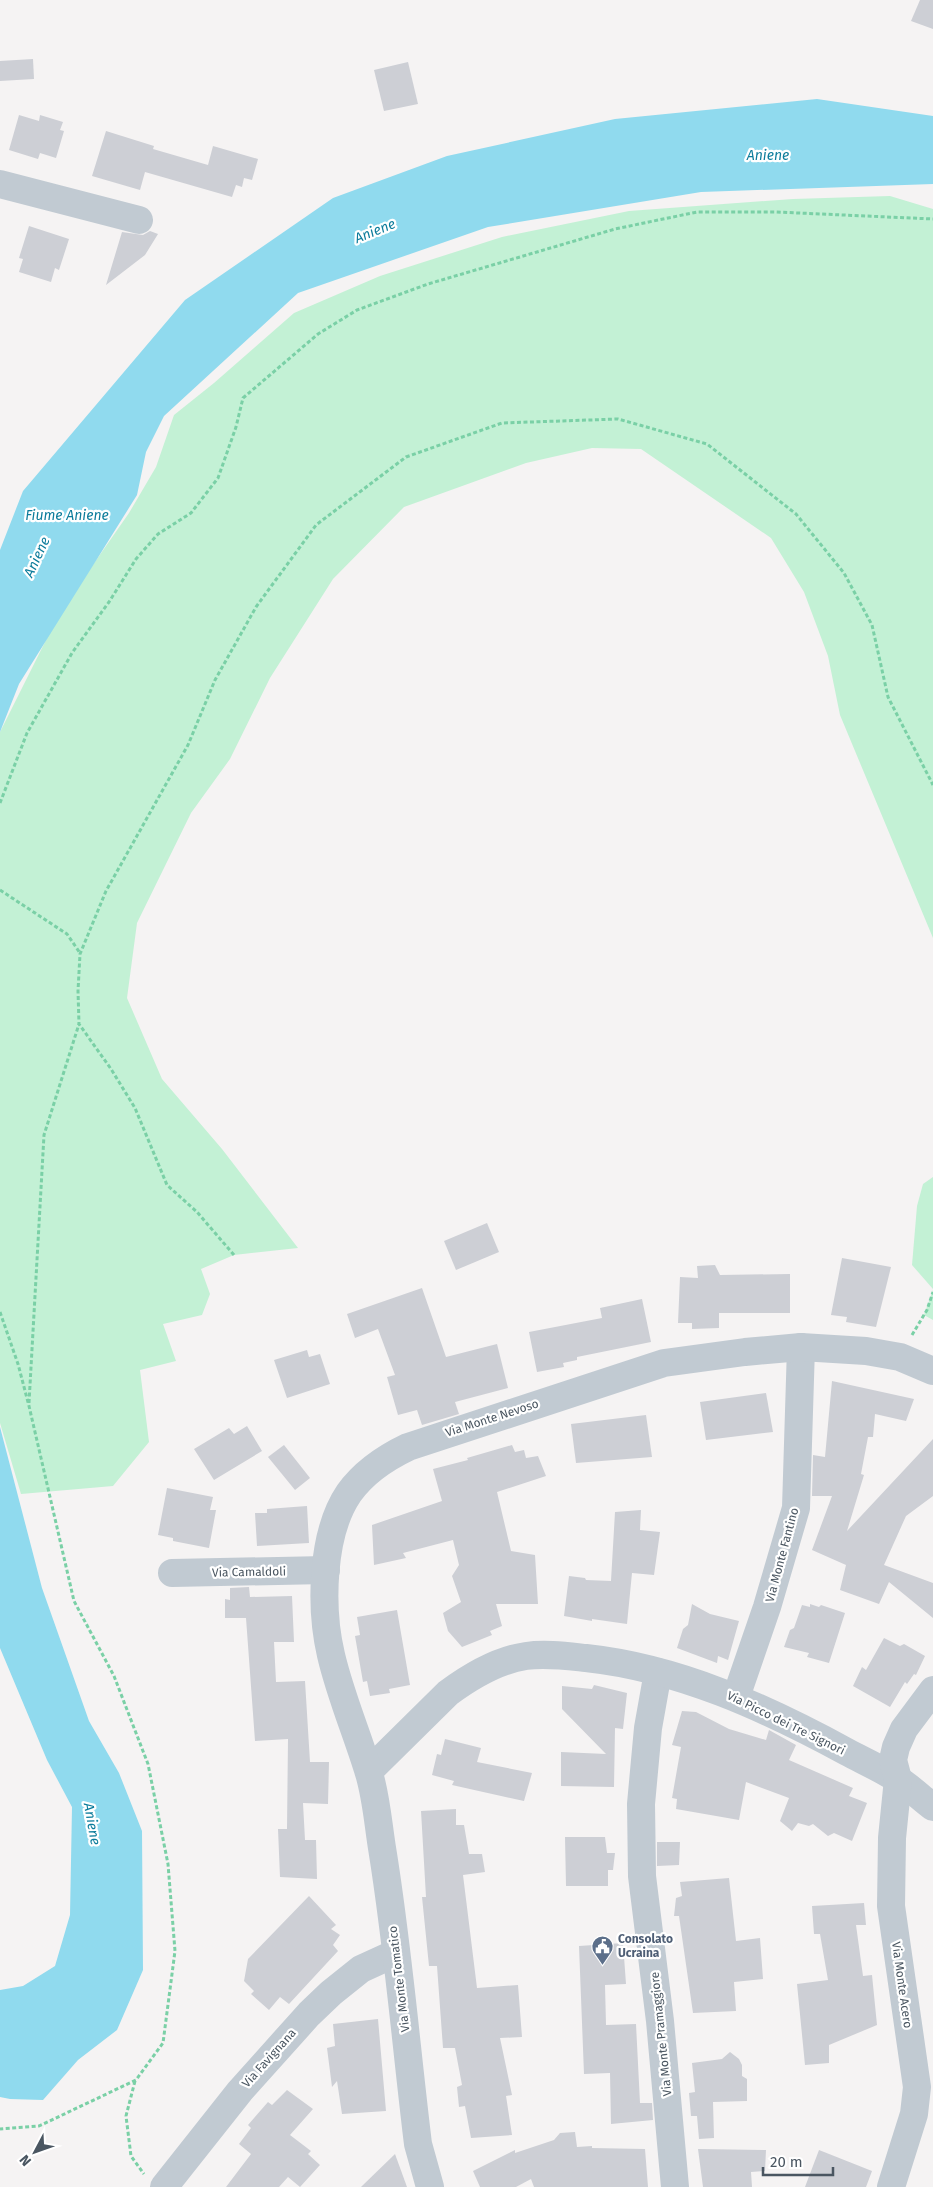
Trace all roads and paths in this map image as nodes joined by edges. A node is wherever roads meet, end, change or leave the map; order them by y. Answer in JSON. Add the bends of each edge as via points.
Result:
{"nodes":[{"id":1,"x":0,"y":184,"type":"edge"},
{"id":2,"x":933,"y":219,"type":"edge"},
{"id":3,"x":139,"y":220,"type":"dead end"},
{"id":4,"x":933,"y":785,"type":"edge"},
{"id":5,"x":0,"y":803,"type":"edge"},
{"id":6,"x":0,"y":890,"type":"edge"},
{"id":7,"x":80,"y":954,"type":"junction"},
{"id":8,"x":79,"y":1024,"type":"junction"},
{"id":9,"x":234,"y":1256,"type":"dead end"},
{"id":10,"x":933,"y":1292,"type":"edge"},
{"id":11,"x":0,"y":1312,"type":"edge"},
{"id":12,"x":801,"y":1347,"type":"junction"},
{"id":13,"x":900,"y":1357,"type":"junction"},
{"id":14,"x":933,"y":1371,"type":"edge"},
{"id":15,"x":29,"y":1406,"type":"junction"},
{"id":16,"x":326,"y":1570,"type":"junction"},
{"id":17,"x":172,"y":1573,"type":"dead end"},
{"id":18,"x":658,"y":1672,"type":"junction"},
{"id":19,"x":933,"y":1690,"type":"edge"},
{"id":20,"x":736,"y":1697,"type":"junction"},
{"id":21,"x":369,"y":1771,"type":"junction"},
{"id":22,"x":898,"y":1779,"type":"junction"},
{"id":23,"x":933,"y":1807,"type":"edge"},
{"id":24,"x":396,"y":1953,"type":"junction"},
{"id":25,"x":136,"y":2080,"type":"junction"},
{"id":26,"x":0,"y":2129,"type":"edge"},
{"id":27,"x":155,"y":2182,"type":"edge"},
{"id":28,"x":430,"y":2187,"type":"edge"},
{"id":29,"x":674,"y":2187,"type":"edge"},
{"id":30,"x":891,"y":2187,"type":"edge"}],
"edges":[{"from":1,"to":3,"type":"street"},
{"from":2,"to":5,"type":"path","via":[[697,212],[615,229],[428,284],[357,310],[318,334],[243,398],[218,478],[191,512],[158,534],[136,559],[72,653],[27,733]]},
{"from":4,"to":7,"type":"path","via":[[888,697],[872,625],[844,573],[796,514],[707,444],[618,419],[502,423],[406,457],[316,525],[256,607],[220,672],[188,745],[106,890]]},
{"from":6,"to":7,"type":"path","via":[[67,934]]},
{"from":7,"to":8,"type":"path"},
{"from":8,"to":9,"type":"path","via":[[135,1108],[167,1185],[197,1212]]},
{"from":8,"to":15,"type":"path","via":[[44,1135]]},
{"from":10,"to":13,"type":"path","via":[[927,1310]]},
{"from":11,"to":15,"type":"path"},
{"from":12,"to":13,"type":"street","name":"Via Monte Nevoso"},
{"from":12,"to":16,"type":"street","name":"Via Monte Nevoso","via":[[664,1363],[408,1447],[373,1467],[349,1494],[336,1518]]},
{"from":12,"to":20,"type":"street","name":"Via Monte Fantino","via":[[796,1508],[767,1608]]},
{"from":13,"to":14,"type":"street","name":"Via Monte Nevoso"},
{"from":15,"to":25,"type":"path","via":[[74,1601],[114,1676],[148,1764],[168,1864],[176,1951],[163,2043]]},
{"from":16,"to":17,"type":"street","name":"Via Camaldoli"},
{"from":16,"to":21,"type":"street","name":"Via Monte Nevoso","via":[[325,1608],[330,1654],[350,1722]]},
{"from":18,"to":20,"type":"street","name":"Via Picco dei Tre Signori"},
{"from":18,"to":21,"type":"street","name":"Via Picco dei Tre Signori","via":[[573,1656],[538,1655],[510,1660],[478,1673],[448,1693]]},
{"from":18,"to":29,"type":"street","name":"Via Monte Pramaggiore","via":[[648,1728],[641,1804],[642,1876],[661,2030]]},
{"from":19,"to":22,"type":"street","name":"Via Monte Acero","via":[[901,1735],[894,1760]]},
{"from":20,"to":22,"type":"street","name":"Via Picco dei Tre Signori","via":[[807,1730]]},
{"from":21,"to":24,"type":"street","name":"Via Monte Tomatico"},
{"from":22,"to":23,"type":"street","name":"Via Picco dei Tre Signori"},
{"from":22,"to":30,"type":"street","name":"Via Monte Acero","via":[[892,1838],[892,1906],[917,2087],[914,2114]]},
{"from":24,"to":27,"type":"street","name":"Via Favignana","via":[[362,1969],[331,1993]]},
{"from":24,"to":28,"type":"street","name":"Via Monte Tomatico","via":[[418,2144]]},
{"from":25,"to":26,"type":"path","via":[[39,2126]]},
{"from":25,"to":27,"type":"path","via":[[126,2116],[131,2156]]}]}
